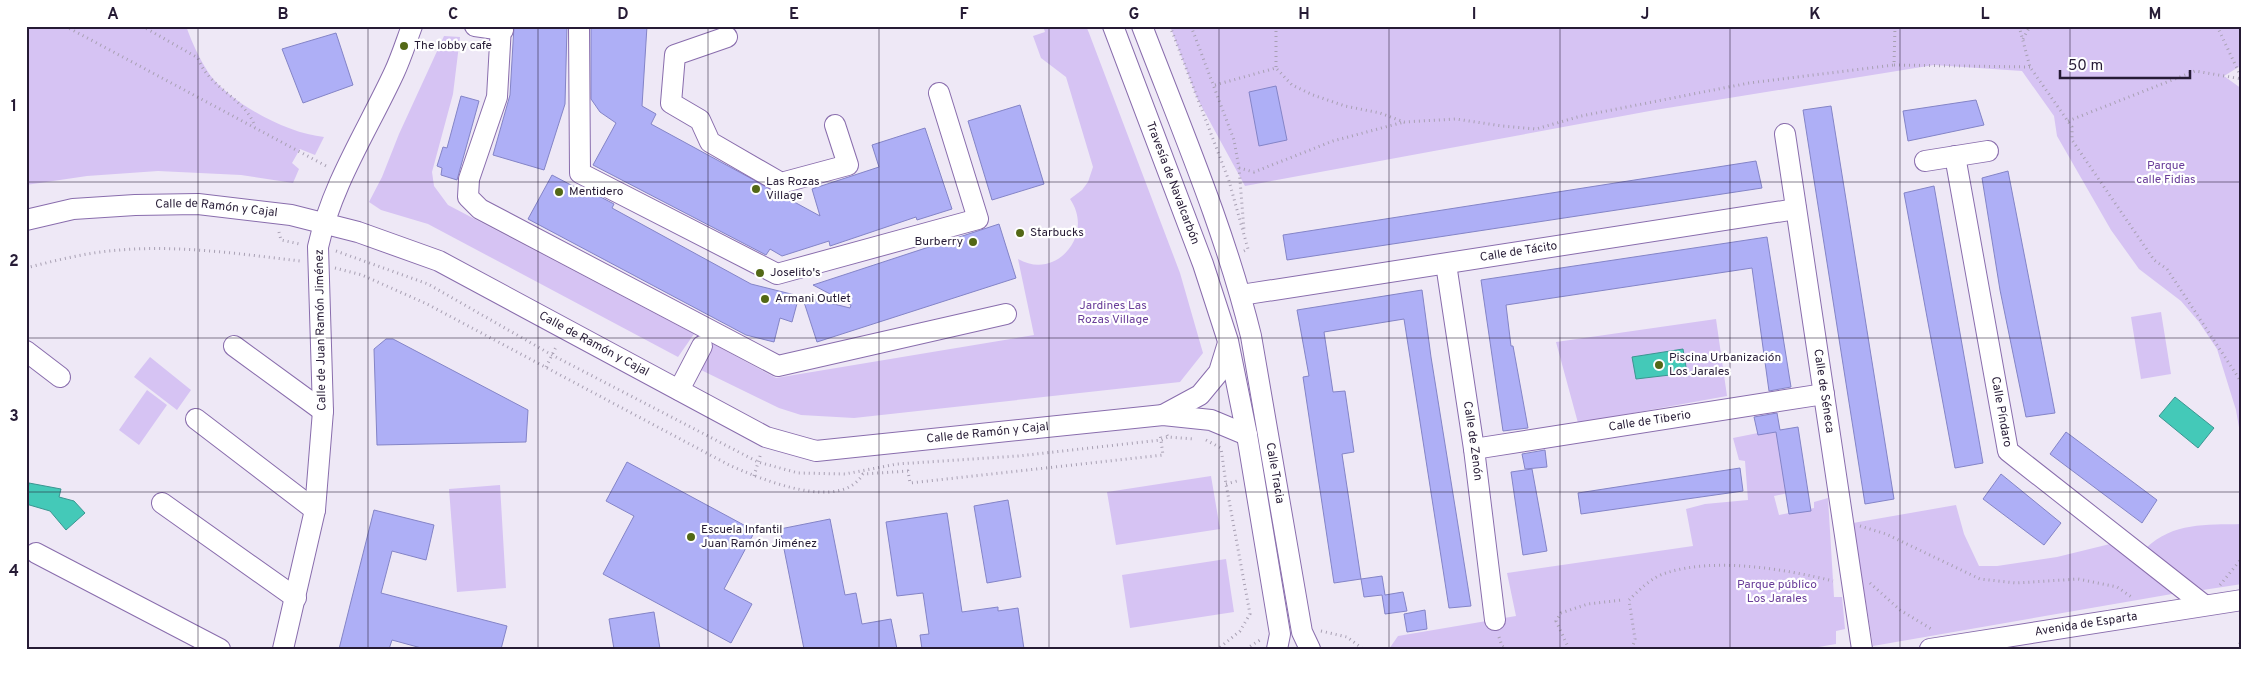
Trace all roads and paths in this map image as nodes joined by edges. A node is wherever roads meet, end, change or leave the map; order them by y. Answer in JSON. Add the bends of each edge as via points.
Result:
{"nodes":[{"id":1,"x":66,"y":26,"type":"edge"},
{"id":2,"x":142,"y":26,"type":"edge"},
{"id":3,"x":412,"y":26,"type":"edge"},
{"id":4,"x":475,"y":26,"type":"edge"},
{"id":5,"x":580,"y":26,"type":"edge"},
{"id":6,"x":1113,"y":26,"type":"edge"},
{"id":7,"x":1142,"y":26,"type":"edge"},
{"id":8,"x":1191,"y":26,"type":"edge"},
{"id":9,"x":1276,"y":26,"type":"edge"},
{"id":10,"x":1896,"y":26,"type":"edge"},
{"id":11,"x":2019,"y":26,"type":"edge"},
{"id":12,"x":2030,"y":26,"type":"edge"},
{"id":13,"x":2217,"y":26,"type":"edge"},
{"id":14,"x":502,"y":28,"type":"edge"},
{"id":15,"x":727,"y":37,"type":"dead end"},
{"id":16,"x":2022,"y":40,"type":"junction"},
{"id":17,"x":1894,"y":65,"type":"junction"},
{"id":18,"x":2030,"y":67,"type":"junction"},
{"id":19,"x":1276,"y":68,"type":"junction"},
{"id":20,"x":2242,"y":79,"type":"edge"},
{"id":21,"x":1215,"y":85,"type":"junction"},
{"id":22,"x":939,"y":93,"type":"dead end"},
{"id":23,"x":2068,"y":121,"type":"junction"},
{"id":24,"x":1404,"y":122,"type":"junction"},
{"id":25,"x":835,"y":125,"type":"dead end"},
{"id":26,"x":256,"y":128,"type":"junction"},
{"id":27,"x":1785,"y":134,"type":"dead end"},
{"id":28,"x":1988,"y":151,"type":"dead end"},
{"id":29,"x":1955,"y":156,"type":"junction"},
{"id":30,"x":1925,"y":161,"type":"dead end"},
{"id":31,"x":1239,"y":168,"type":"junction"},
{"id":32,"x":342,"y":175,"type":"junction"},
{"id":33,"x":1796,"y":209,"type":"junction"},
{"id":34,"x":26,"y":220,"type":"edge"},
{"id":35,"x":324,"y":222,"type":"junction"},
{"id":36,"x":1244,"y":236,"type":"dead end"},
{"id":37,"x":318,"y":264,"type":"junction"},
{"id":38,"x":1446,"y":264,"type":"junction"},
{"id":39,"x":26,"y":268,"type":"edge"},
{"id":40,"x":1241,"y":295,"type":"junction"},
{"id":41,"x":1006,"y":314,"type":"dead end"},
{"id":42,"x":566,"y":329,"type":"junction"},
{"id":43,"x":1228,"y":341,"type":"junction"},
{"id":44,"x":234,"y":346,"type":"dead end"},
{"id":45,"x":702,"y":346,"type":"dead end"},
{"id":46,"x":26,"y":351,"type":"edge"},
{"id":47,"x":546,"y":367,"type":"dead end"},
{"id":48,"x":60,"y":377,"type":"dead end"},
{"id":49,"x":2242,"y":383,"type":"edge"},
{"id":50,"x":679,"y":390,"type":"junction"},
{"id":51,"x":1824,"y":394,"type":"junction"},
{"id":52,"x":323,"y":411,"type":"junction"},
{"id":53,"x":1163,"y":415,"type":"junction"},
{"id":54,"x":196,"y":419,"type":"dead end"},
{"id":55,"x":1247,"y":435,"type":"junction"},
{"id":56,"x":1474,"y":449,"type":"junction"},
{"id":57,"x":162,"y":503,"type":"dead end"},
{"id":58,"x":315,"y":510,"type":"junction"},
{"id":59,"x":1843,"y":524,"type":"junction"},
{"id":60,"x":36,"y":553,"type":"dead end"},
{"id":61,"x":2242,"y":558,"type":"edge"},
{"id":62,"x":1845,"y":575,"type":"junction"},
{"id":63,"x":296,"y":598,"type":"junction"},
{"id":64,"x":1622,"y":600,"type":"dead end"},
{"id":65,"x":2242,"y":600,"type":"edge"},
{"id":66,"x":2204,"y":605,"type":"junction"},
{"id":67,"x":2154,"y":613,"type":"junction"},
{"id":68,"x":1495,"y":620,"type":"dead end"},
{"id":69,"x":2242,"y":628,"type":"edge"},
{"id":70,"x":1306,"y":640,"type":"edge"},
{"id":71,"x":1953,"y":645,"type":"junction"},
{"id":72,"x":220,"y":649,"type":"edge"},
{"id":73,"x":283,"y":649,"type":"edge"},
{"id":74,"x":1277,"y":649,"type":"edge"},
{"id":75,"x":1363,"y":649,"type":"edge"},
{"id":76,"x":1569,"y":649,"type":"edge"},
{"id":77,"x":1632,"y":649,"type":"edge"},
{"id":78,"x":1862,"y":649,"type":"edge"},
{"id":79,"x":1930,"y":649,"type":"edge"},
{"id":80,"x":2239,"y":649,"type":"edge"}],
"edges":[{"from":1,"to":26,"type":"path"},
{"from":2,"to":26,"type":"path","via":[[198,58],[202,69],[246,110]]},
{"from":3,"to":32,"type":"street","name":"Calle de Juan Ramón Jiménez","via":[[395,72]]},
{"from":4,"to":14,"type":"street"},
{"from":5,"to":22,"type":"street","via":[[580,173],[777,274],[978,219]]},
{"from":6,"to":43,"type":"street","name":"Travesía de Navalcarbón","via":[[1203,264]]},
{"from":7,"to":40,"type":"street"},
{"from":8,"to":21,"type":"path"},
{"from":9,"to":19,"type":"path"},
{"from":10,"to":17,"type":"path"},
{"from":11,"to":16,"type":"path"},
{"from":12,"to":16,"type":"path"},
{"from":13,"to":20,"type":"path"},
{"from":14,"to":41,"type":"street","via":[[497,97],[469,179],[468,197],[480,209],[778,366]]},
{"from":15,"to":25,"type":"street","via":[[675,55],[670,103],[700,120],[710,142],[781,183],[848,165]]},
{"from":16,"to":18,"type":"path"},
{"from":17,"to":18,"type":"path"},
{"from":17,"to":24,"type":"path","via":[[1739,85],[1581,116],[1536,129],[1456,119]]},
{"from":18,"to":23,"type":"path"},
{"from":19,"to":21,"type":"path"},
{"from":19,"to":24,"type":"path","via":[[1292,85],[1313,95],[1346,106],[1380,112]]},
{"from":20,"to":23,"type":"path","via":[[2195,71]]},
{"from":21,"to":31,"type":"path","via":[[1234,140]]},
{"from":23,"to":49,"type":"path","via":[[2072,127],[2072,140],[2154,260],[2167,269]]},
{"from":24,"to":31,"type":"path","via":[[1364,131],[1254,172]]},
{"from":26,"to":32,"type":"path"},
{"from":27,"to":33,"type":"street","name":"Calle de Séneca"},
{"from":28,"to":29,"type":"street"},
{"from":29,"to":30,"type":"street"},
{"from":29,"to":66,"type":"street","name":"Calle Píndaro","via":[[2008,451]]},
{"from":31,"to":36,"type":"path"},
{"from":32,"to":35,"type":"street","name":"Calle de Juan Ramón Jiménez"},
{"from":33,"to":38,"type":"street","name":"Calle de Tácito"},
{"from":33,"to":51,"type":"street","name":"Calle de Séneca"},
{"from":34,"to":35,"type":"street","name":"Calle de Ramón y Cajal","via":[[73,210],[198,204],[282,213]]},
{"from":35,"to":37,"type":"street","name":"Calle de Juan Ramón Jiménez"},
{"from":35,"to":42,"type":"street","name":"Calle de Ramón y Cajal","via":[[439,261]]},
{"from":37,"to":39,"type":"path","via":[[201,250],[120,250]]},
{"from":37,"to":52,"type":"street","name":"Calle de Juan Ramón Jiménez"},
{"from":38,"to":40,"type":"street","name":"Calle de Tácito"},
{"from":38,"to":56,"type":"street","name":"Calle de Zenón"},
{"from":40,"to":70,"type":"street","name":"Calle Tracia"},
{"from":42,"to":47,"type":"path"},
{"from":42,"to":50,"type":"street","name":"Calle de Ramón y Cajal"},
{"from":43,"to":53,"type":"street","name":"Calle de Ramón y Cajal","via":[[1219,372],[1200,395]]},
{"from":43,"to":55,"type":"street","name":"Calle Tracia"},
{"from":44,"to":52,"type":"street"},
{"from":45,"to":50,"type":"street"},
{"from":46,"to":48,"type":"street"},
{"from":50,"to":53,"type":"street","name":"Calle de Ramón y Cajal","via":[[766,437],[816,451]]},
{"from":51,"to":56,"type":"street","name":"Calle de Tiberio"},
{"from":51,"to":59,"type":"street","name":"Calle de Séneca"},
{"from":52,"to":58,"type":"street","name":"Calle de Juan Ramón Jiménez"},
{"from":53,"to":55,"type":"street","name":"Calle de Ramón y Cajal","via":[[1212,420]]},
{"from":54,"to":58,"type":"street"},
{"from":55,"to":74,"type":"street","name":"Calle Tracia","via":[[1280,634]]},
{"from":56,"to":68,"type":"street","name":"Calle de Zenón"},
{"from":57,"to":63,"type":"street"},
{"from":58,"to":63,"type":"street","name":"Calle de Juan Ramón Jiménez"},
{"from":59,"to":62,"type":"street","name":"Calle de Séneca"},
{"from":59,"to":67,"type":"path","via":[[1863,526],[1886,534],[1980,579],[2016,583],[2078,580],[2116,587]]},
{"from":60,"to":72,"type":"street"},
{"from":61,"to":66,"type":"path"},
{"from":62,"to":71,"type":"path","via":[[1889,598],[1900,610]]},
{"from":62,"to":77,"type":"path","via":[[1740,566],[1695,567],[1665,573],[1629,600],[1635,639]]},
{"from":62,"to":78,"type":"street","name":"Calle de Séneca"},
{"from":63,"to":73,"type":"street","name":"Calle de Juan Ramón Jiménez"},
{"from":64,"to":76,"type":"path","via":[[1588,604],[1561,613],[1556,621]]},
{"from":65,"to":66,"type":"street","name":"Avenida de Esparta"},
{"from":66,"to":67,"type":"street","name":"Avenida de Esparta"},
{"from":67,"to":71,"type":"street","name":"Avenida de Esparta"},
{"from":69,"to":80,"type":"path"},
{"from":70,"to":75,"type":"path","via":[[1323,631],[1347,637]]},
{"from":71,"to":79,"type":"street","name":"Avenida de Esparta"}]}
